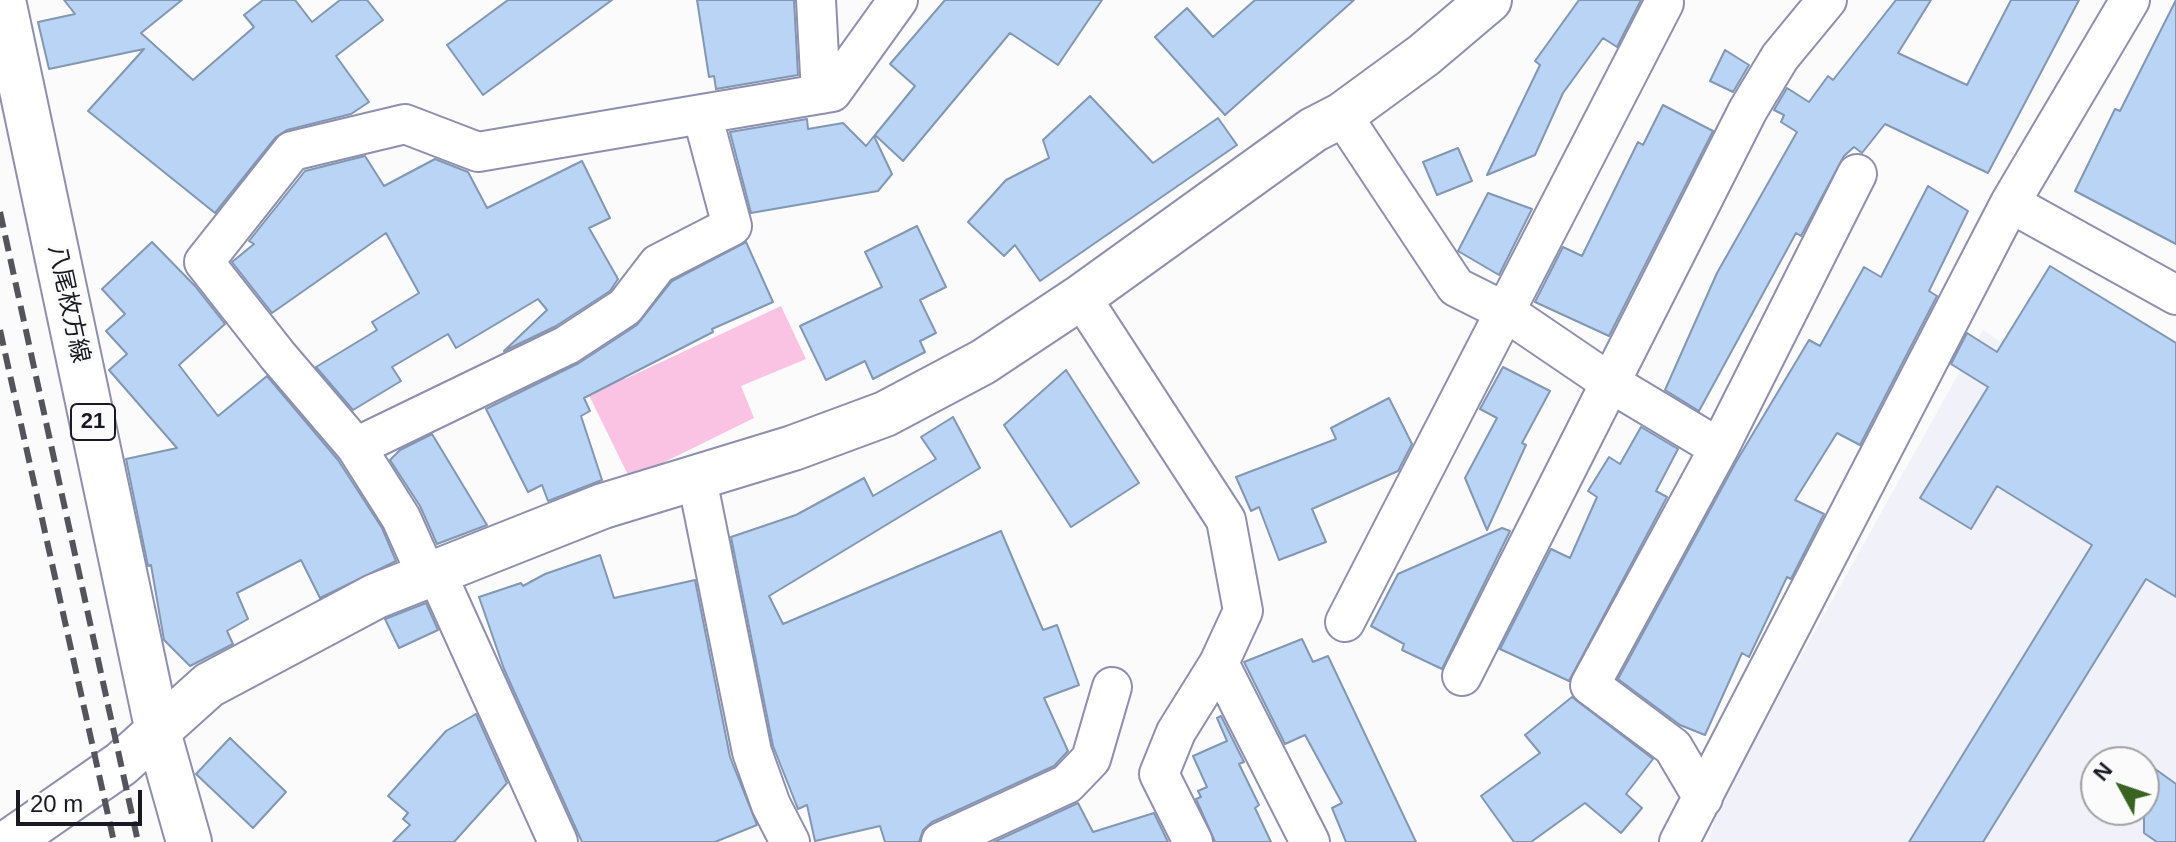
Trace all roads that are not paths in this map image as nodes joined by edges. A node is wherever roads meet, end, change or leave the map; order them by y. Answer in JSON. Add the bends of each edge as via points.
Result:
{"nodes":[{"id":1,"x":3,"y":0,"type":"edge"},
{"id":2,"x":816,"y":0,"type":"edge"},
{"id":3,"x":898,"y":0,"type":"edge"},
{"id":4,"x":1489,"y":0,"type":"edge"},
{"id":5,"x":1827,"y":0,"type":"edge"},
{"id":6,"x":2130,"y":0,"type":"edge"},
{"id":7,"x":1664,"y":3,"type":"dead end"},
{"id":8,"x":821,"y":94,"type":"junction"},
{"id":9,"x":702,"y":114,"type":"junction"},
{"id":10,"x":1342,"y":115,"type":"junction"},
{"id":11,"x":1857,"y":174,"type":"dead end"},
{"id":12,"x":2010,"y":203,"type":"junction"},
{"id":13,"x":2176,"y":295,"type":"edge"},
{"id":14,"x":1081,"y":297,"type":"junction"},
{"id":15,"x":1506,"y":312,"type":"junction"},
{"id":16,"x":1609,"y":382,"type":"junction"},
{"id":17,"x":356,"y":447,"type":"junction"},
{"id":18,"x":1719,"y":448,"type":"junction"},
{"id":19,"x":697,"y":479,"type":"junction"},
{"id":20,"x":436,"y":584,"type":"junction"},
{"id":21,"x":1345,"y":622,"type":"dead end"},
{"id":22,"x":1219,"y":663,"type":"junction"},
{"id":23,"x":1462,"y":676,"type":"dead end"},
{"id":24,"x":1112,"y":687,"type":"dead end"},
{"id":25,"x":158,"y":732,"type":"junction"},
{"id":26,"x":1703,"y":798,"type":"junction"},
{"id":27,"x":9,"y":842,"type":"edge"},
{"id":28,"x":189,"y":842,"type":"edge"},
{"id":29,"x":558,"y":842,"type":"edge"},
{"id":30,"x":790,"y":842,"type":"edge"},
{"id":31,"x":941,"y":842,"type":"edge"},
{"id":32,"x":1193,"y":842,"type":"edge"},
{"id":33,"x":1310,"y":842,"type":"edge"},
{"id":34,"x":1679,"y":842,"type":"edge"}],
"edges":[{"from":1,"to":25,"type":"street","name":"八尾枚方線","number":"21"},
{"from":2,"to":8,"type":"street"},
{"from":3,"to":8,"type":"street","via":[[832,92]]},
{"from":4,"to":10,"type":"street"},
{"from":5,"to":16,"type":"street","via":[[1780,57],[1748,110]]},
{"from":6,"to":12,"type":"street"},
{"from":7,"to":15,"type":"street"},
{"from":8,"to":9,"type":"street"},
{"from":9,"to":17,"type":"street","via":[[732,226],[658,264],[625,307],[567,345]]},
{"from":9,"to":17,"type":"street","via":[[478,152],[405,124],[292,151],[204,262]]},
{"from":10,"to":14,"type":"street","via":[[1313,130]]},
{"from":10,"to":15,"type":"street","via":[[1456,287]]},
{"from":11,"to":18,"type":"street"},
{"from":12,"to":13,"type":"street"},
{"from":12,"to":26,"type":"street"},
{"from":14,"to":19,"type":"street","via":[[983,362],[885,414]]},
{"from":14,"to":22,"type":"street","via":[[1226,520],[1243,611]]},
{"from":15,"to":16,"type":"street"},
{"from":15,"to":21,"type":"street"},
{"from":16,"to":18,"type":"street"},
{"from":16,"to":23,"type":"street"},
{"from":17,"to":20,"type":"street"},
{"from":18,"to":26,"type":"street","via":[[1590,685],[1673,747]]},
{"from":19,"to":20,"type":"street","via":[[603,506]]},
{"from":19,"to":30,"type":"street","via":[[752,752]]},
{"from":20,"to":25,"type":"street","via":[[376,596],[209,685]]},
{"from":20,"to":29,"type":"street"},
{"from":22,"to":32,"type":"street","via":[[1176,732],[1159,774]]},
{"from":22,"to":33,"type":"street"},
{"from":24,"to":31,"type":"street","via":[[1091,759],[1067,784]]},
{"from":25,"to":27,"type":"street"},
{"from":25,"to":28,"type":"street","name":"八尾枚方線","number":"21"},
{"from":26,"to":34,"type":"street"}]}
